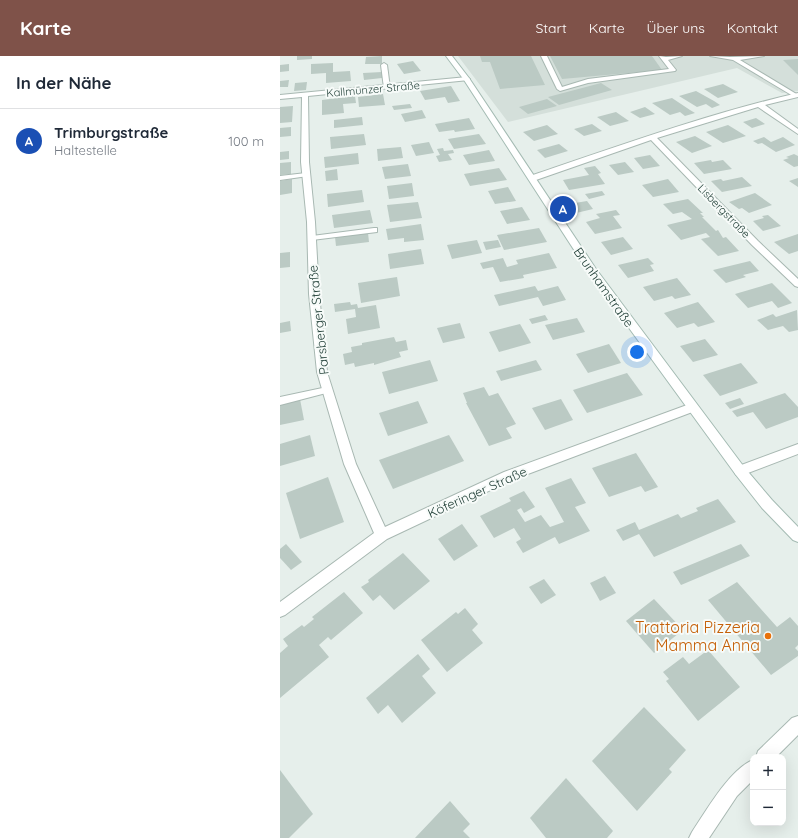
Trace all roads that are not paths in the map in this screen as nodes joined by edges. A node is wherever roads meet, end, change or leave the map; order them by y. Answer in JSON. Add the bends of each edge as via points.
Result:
{"nodes":[{"id":1,"x":449,"y":56,"type":"edge"},
{"id":2,"x":544,"y":56,"type":"edge"},
{"id":3,"x":679,"y":56,"type":"edge"},
{"id":4,"x":713,"y":56,"type":"edge"},
{"id":5,"x":761,"y":56,"type":"edge"},
{"id":6,"x":663,"y":57,"type":"edge"},
{"id":7,"x":733,"y":58,"type":"junction"},
{"id":8,"x":384,"y":65,"type":"dead end"},
{"id":9,"x":467,"y":78,"type":"junction"},
{"id":10,"x":387,"y":88,"type":"junction"},
{"id":11,"x":305,"y":95,"type":"junction"},
{"id":12,"x":797,"y":95,"type":"edge"},
{"id":13,"x":280,"y":97,"type":"edge"},
{"id":14,"x":760,"y":104,"type":"junction"},
{"id":15,"x":798,"y":132,"type":"edge"},
{"id":16,"x":652,"y":137,"type":"junction"},
{"id":17,"x":306,"y":175,"type":"junction"},
{"id":18,"x":280,"y":178,"type":"edge"},
{"id":19,"x":533,"y":178,"type":"junction"},
{"id":20,"x":374,"y":230,"type":"dead end"},
{"id":21,"x":312,"y":238,"type":"junction"},
{"id":22,"x":798,"y":284,"type":"edge"},
{"id":23,"x":327,"y":390,"type":"junction"},
{"id":24,"x":280,"y":401,"type":"edge"},
{"id":25,"x":691,"y":408,"type":"junction"},
{"id":26,"x":798,"y":449,"type":"edge"},
{"id":27,"x":740,"y":472,"type":"junction"},
{"id":28,"x":382,"y":535,"type":"junction"},
{"id":29,"x":798,"y":536,"type":"edge"},
{"id":30,"x":280,"y":610,"type":"edge"},
{"id":31,"x":798,"y":724,"type":"edge"},
{"id":32,"x":767,"y":754,"type":"edge"},
{"id":33,"x":750,"y":771,"type":"edge"},
{"id":34,"x":698,"y":838,"type":"edge"}],
"edges":[{"from":1,"to":9,"type":"street","name":"Brunhamstraße"},
{"from":2,"to":6,"type":"lane","via":[[560,89],[588,80],[673,70]]},
{"from":3,"to":6,"type":"lane"},
{"from":4,"to":7,"type":"lane"},
{"from":5,"to":7,"type":"lane"},
{"from":7,"to":12,"type":"lane"},
{"from":8,"to":10,"type":"lane"},
{"from":9,"to":10,"type":"street","name":"Kallmünzer Straße"},
{"from":9,"to":19,"type":"street","name":"Brunhamstraße"},
{"from":10,"to":11,"type":"street","name":"Kallmünzer Straße"},
{"from":11,"to":13,"type":"street","name":"Kallmünzer Straße"},
{"from":11,"to":17,"type":"street","name":"Parsberger Straße"},
{"from":12,"to":14,"type":"street"},
{"from":14,"to":15,"type":"street"},
{"from":14,"to":16,"type":"street"},
{"from":16,"to":19,"type":"street"},
{"from":16,"to":22,"type":"street","name":"Lisbergstraße"},
{"from":17,"to":18,"type":"lane"},
{"from":17,"to":21,"type":"street","name":"Parsberger Straße"},
{"from":19,"to":25,"type":"street","name":"Brunhamstraße","via":[[592,271]]},
{"from":20,"to":21,"type":"lane"},
{"from":21,"to":23,"type":"street","name":"Parsberger Straße","via":[[314,294],[322,372]]},
{"from":23,"to":24,"type":"lane"},
{"from":23,"to":28,"type":"street","name":"Parsberger Straße","via":[[350,464]]},
{"from":25,"to":27,"type":"street","name":"Brunhamstraße"},
{"from":25,"to":28,"type":"street","name":"Köferinger Straße","via":[[508,476]]},
{"from":26,"to":27,"type":"street"},
{"from":27,"to":29,"type":"street","name":"Brunhamstraße"},
{"from":28,"to":30,"type":"street","name":"Köferinger Straße"},
{"from":31,"to":32,"type":"street"},
{"from":33,"to":34,"type":"street","via":[[731,790]]}]}
